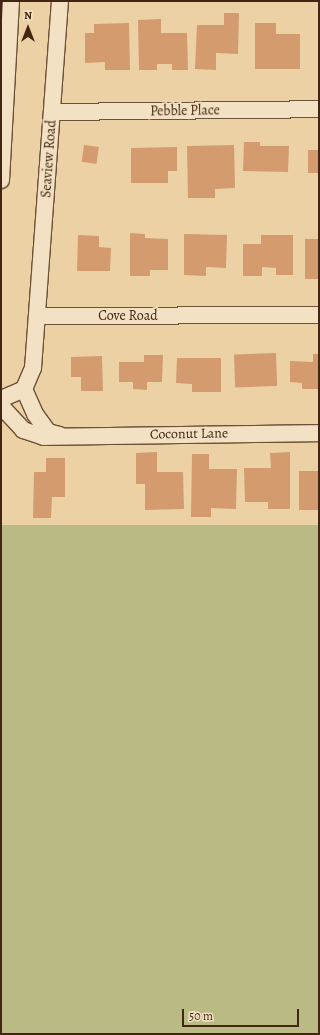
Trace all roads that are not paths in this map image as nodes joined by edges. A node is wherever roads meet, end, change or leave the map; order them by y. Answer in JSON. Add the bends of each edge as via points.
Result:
{"nodes":[{"id":1,"x":11,"y":1,"type":"edge"},
{"id":2,"x":60,"y":1,"type":"edge"},
{"id":3,"x":319,"y":109,"type":"edge"},
{"id":4,"x":52,"y":112,"type":"junction"},
{"id":5,"x":1,"y":180,"type":"edge"},
{"id":6,"x":319,"y":315,"type":"edge"},
{"id":7,"x":37,"y":316,"type":"junction"},
{"id":8,"x":24,"y":389,"type":"junction"},
{"id":9,"x":1,"y":399,"type":"edge"},
{"id":10,"x":1,"y":406,"type":"edge"},
{"id":11,"x":319,"y":433,"type":"edge"},
{"id":12,"x":60,"y":435,"type":"junction"}],
"edges":[{"from":1,"to":5,"type":"street"},
{"from":2,"to":4,"type":"street","name":"Seaview Road"},
{"from":3,"to":4,"type":"street","name":"Pebble Place"},
{"from":4,"to":7,"type":"street","name":"Seaview Road"},
{"from":6,"to":7,"type":"street","name":"Cove Road"},
{"from":7,"to":8,"type":"street","via":[[33,368]]},
{"from":8,"to":9,"type":"street"},
{"from":8,"to":12,"type":"street","name":"Coconut Lane","via":[[35,414],[48,432]]},
{"from":10,"to":12,"type":"street","name":"Coconut Lane","via":[[23,430],[44,436]]},
{"from":11,"to":12,"type":"street","name":"Coconut Lane"}]}
